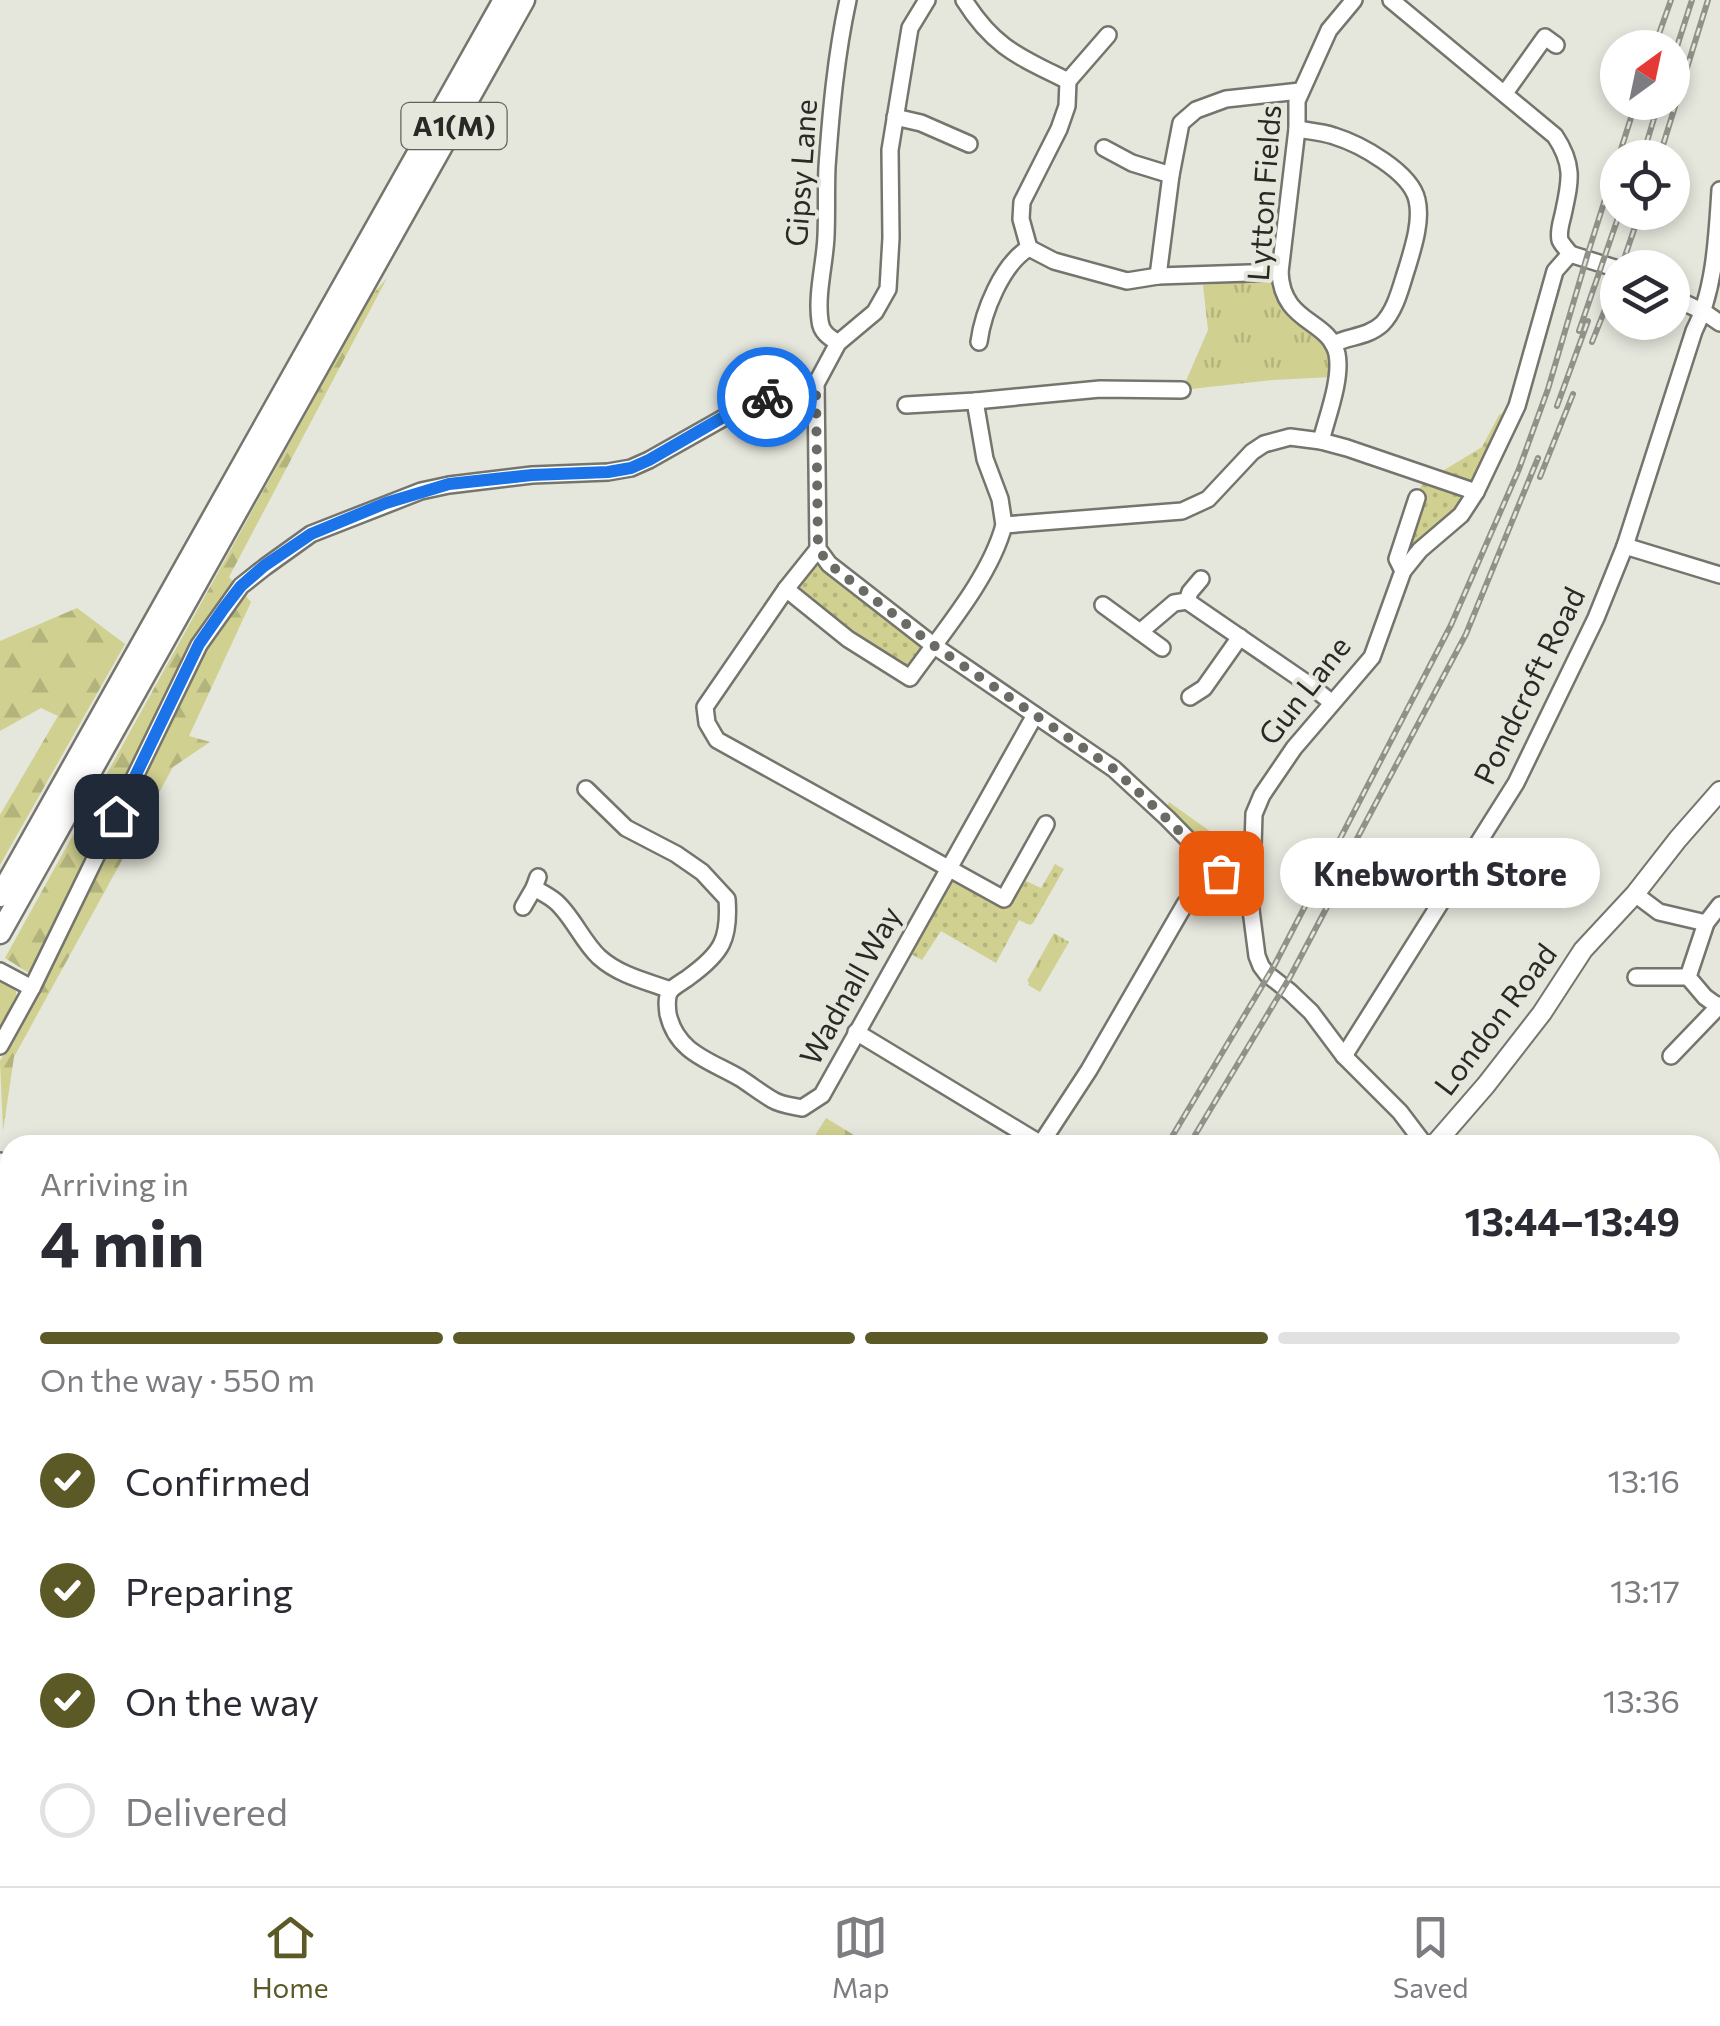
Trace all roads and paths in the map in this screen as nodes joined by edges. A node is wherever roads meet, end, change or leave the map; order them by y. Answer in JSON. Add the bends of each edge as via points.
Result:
{"nodes":[{"id":1,"x":504,"y":0,"type":"edge"},
{"id":2,"x":524,"y":0,"type":"edge"},
{"id":3,"x":848,"y":0,"type":"edge"},
{"id":4,"x":927,"y":0,"type":"edge"},
{"id":5,"x":964,"y":0,"type":"edge"},
{"id":6,"x":1354,"y":0,"type":"edge"},
{"id":7,"x":1391,"y":0,"type":"edge"},
{"id":8,"x":1411,"y":6,"type":"edge"},
{"id":9,"x":1108,"y":35,"type":"dead end"},
{"id":10,"x":1556,"y":45,"type":"dead end"},
{"id":11,"x":1068,"y":81,"type":"junction"},
{"id":12,"x":1300,"y":92,"type":"junction"},
{"id":13,"x":1505,"y":92,"type":"junction"},
{"id":14,"x":895,"y":117,"type":"junction"},
{"id":15,"x":1296,"y":130,"type":"junction"},
{"id":16,"x":969,"y":144,"type":"dead end"},
{"id":17,"x":1104,"y":148,"type":"dead end"},
{"id":18,"x":1171,"y":175,"type":"junction"},
{"id":19,"x":1720,"y":190,"type":"edge"},
{"id":20,"x":1719,"y":212,"type":"edge"},
{"id":21,"x":1029,"y":248,"type":"junction"},
{"id":22,"x":1570,"y":254,"type":"junction"},
{"id":23,"x":1600,"y":264,"type":"edge"},
{"id":24,"x":1280,"y":272,"type":"junction"},
{"id":25,"x":1158,"y":276,"type":"junction"},
{"id":26,"x":1690,"y":305,"type":"edge"},
{"id":27,"x":1704,"y":312,"type":"junction"},
{"id":28,"x":1720,"y":323,"type":"edge"},
{"id":29,"x":979,"y":342,"type":"dead end"},
{"id":30,"x":838,"y":344,"type":"junction"},
{"id":31,"x":1333,"y":344,"type":"junction"},
{"id":32,"x":1182,"y":390,"type":"dead end"},
{"id":33,"x":816,"y":391,"type":"junction"},
{"id":34,"x":975,"y":401,"type":"junction"},
{"id":35,"x":906,"y":405,"type":"dead end"},
{"id":36,"x":1321,"y":441,"type":"junction"},
{"id":37,"x":1476,"y":492,"type":"junction"},
{"id":38,"x":1417,"y":498,"type":"dead end"},
{"id":39,"x":1004,"y":525,"type":"junction"},
{"id":40,"x":1625,"y":546,"type":"junction"},
{"id":41,"x":818,"y":549,"type":"junction"},
{"id":42,"x":1404,"y":571,"type":"junction"},
{"id":43,"x":1720,"y":575,"type":"edge"},
{"id":44,"x":1202,"y":579,"type":"dead end"},
{"id":45,"x":786,"y":590,"type":"junction"},
{"id":46,"x":1187,"y":601,"type":"junction"},
{"id":47,"x":1103,"y":604,"type":"dead end"},
{"id":48,"x":1140,"y":632,"type":"junction"},
{"id":49,"x":1240,"y":637,"type":"junction"},
{"id":50,"x":933,"y":645,"type":"junction"},
{"id":51,"x":1162,"y":648,"type":"dead end"},
{"id":52,"x":1190,"y":697,"type":"dead end"},
{"id":53,"x":1331,"y":702,"type":"junction"},
{"id":54,"x":1034,"y":715,"type":"junction"},
{"id":55,"x":586,"y":789,"type":"dead end"},
{"id":56,"x":1720,"y":790,"type":"edge"},
{"id":57,"x":1046,"y":824,"type":"dead end"},
{"id":58,"x":1254,"y":863,"type":"junction"},
{"id":59,"x":950,"y":867,"type":"junction"},
{"id":60,"x":1225,"y":877,"type":"junction"},
{"id":61,"x":1635,"y":894,"type":"junction"},
{"id":62,"x":0,"y":896,"type":"edge"},
{"id":63,"x":1720,"y":905,"type":"edge"},
{"id":64,"x":522,"y":908,"type":"dead end"},
{"id":65,"x":1251,"y":910,"type":"junction"},
{"id":66,"x":1706,"y":924,"type":"junction"},
{"id":67,"x":0,"y":933,"type":"edge"},
{"id":68,"x":4,"y":973,"type":"edge"},
{"id":69,"x":1636,"y":977,"type":"dead end"},
{"id":70,"x":1688,"y":977,"type":"junction"},
{"id":71,"x":32,"y":988,"type":"junction"},
{"id":72,"x":671,"y":990,"type":"junction"},
{"id":73,"x":1719,"y":1006,"type":"edge"},
{"id":74,"x":856,"y":1032,"type":"junction"},
{"id":75,"x":0,"y":1046,"type":"edge"},
{"id":76,"x":1344,"y":1056,"type":"junction"},
{"id":77,"x":1671,"y":1056,"type":"dead end"},
{"id":78,"x":1025,"y":1135,"type":"edge"},
{"id":79,"x":1046,"y":1135,"type":"edge"},
{"id":80,"x":1418,"y":1135,"type":"edge"},
{"id":81,"x":1443,"y":1135,"type":"edge"}],
"edges":[{"from":1,"to":62,"type":"highway","number":"A1(M)"},
{"from":2,"to":67,"type":"highway","number":"A1(M)"},
{"from":3,"to":30,"type":"street","name":"Gipsy Lane","via":[[831,124],[820,308],[820,325]]},
{"from":4,"to":14,"type":"street","via":[[910,28]]},
{"from":5,"to":11,"type":"street","via":[[997,42]]},
{"from":6,"to":12,"type":"street","name":"Lytton Fields","via":[[1330,30]]},
{"from":7,"to":8,"type":"street"},
{"from":8,"to":13,"type":"street"},
{"from":9,"to":11,"type":"street"},
{"from":10,"to":13,"type":"street","via":[[1544,37]]},
{"from":11,"to":21,"type":"street","via":[[1060,129],[1022,202]]},
{"from":12,"to":15,"type":"street","name":"Lytton Fields"},
{"from":12,"to":18,"type":"street","via":[[1226,98],[1196,110],[1181,122]]},
{"from":13,"to":22,"type":"street","via":[[1566,152],[1570,182],[1560,239]]},
{"from":14,"to":16,"type":"street"},
{"from":14,"to":30,"type":"street","via":[[888,289],[875,312]]},
{"from":15,"to":24,"type":"street","name":"Lytton Fields"},
{"from":15,"to":31,"type":"street","via":[[1364,149],[1405,180],[1417,198],[1412,254],[1388,316],[1371,332]]},
{"from":17,"to":18,"type":"street"},
{"from":18,"to":25,"type":"street"},
{"from":19,"to":20,"type":"street","name":"Pondcroft Road"},
{"from":20,"to":27,"type":"street","name":"Pondcroft Road"},
{"from":21,"to":25,"type":"street","via":[[1127,281]]},
{"from":21,"to":29,"type":"street","via":[[990,301]]},
{"from":22,"to":23,"type":"street"},
{"from":22,"to":37,"type":"street","name":"Gun Lane","via":[[1554,270],[1517,406]]},
{"from":24,"to":25,"type":"street"},
{"from":24,"to":31,"type":"street","name":"Lytton Fields","via":[[1292,308]]},
{"from":26,"to":27,"type":"street"},
{"from":27,"to":28,"type":"street"},
{"from":27,"to":40,"type":"street","name":"Pondcroft Road"},
{"from":30,"to":33,"type":"street"},
{"from":31,"to":36,"type":"street","via":[[1337,377]]},
{"from":32,"to":34,"type":"street","via":[[1100,389]]},
{"from":33,"to":41,"type":"street"},
{"from":33,"to":71,"type":"street","via":[[750,404],[631,468],[421,491],[311,534],[264,566],[199,644]]},
{"from":34,"to":35,"type":"street"},
{"from":34,"to":39,"type":"street"},
{"from":36,"to":37,"type":"street"},
{"from":36,"to":39,"type":"street","via":[[1290,437],[1264,444],[1208,499],[1182,511]]},
{"from":37,"to":42,"type":"street","name":"Gun Lane","via":[[1461,516]]},
{"from":38,"to":42,"type":"street","via":[[1396,559]]},
{"from":39,"to":50,"type":"street","via":[[994,556]]},
{"from":40,"to":43,"type":"street"},
{"from":40,"to":76,"type":"street","name":"Pondcroft Road","via":[[1516,783]]},
{"from":41,"to":45,"type":"street"},
{"from":41,"to":50,"type":"street"},
{"from":42,"to":53,"type":"street","name":"Gun Lane","via":[[1372,657]]},
{"from":44,"to":46,"type":"street"},
{"from":45,"to":50,"type":"street","via":[[910,678]]},
{"from":45,"to":59,"type":"street","via":[[704,708],[707,723],[718,740]]},
{"from":46,"to":48,"type":"street","via":[[1174,603]]},
{"from":46,"to":49,"type":"street"},
{"from":47,"to":48,"type":"street"},
{"from":48,"to":51,"type":"street"},
{"from":49,"to":52,"type":"street"},
{"from":49,"to":53,"type":"street"},
{"from":50,"to":54,"type":"street"},
{"from":53,"to":58,"type":"street","name":"Gun Lane","via":[[1262,795],[1254,814]]},
{"from":54,"to":59,"type":"street","name":"Wadnall Way"},
{"from":54,"to":60,"type":"street","via":[[1114,769]]},
{"from":55,"to":72,"type":"street","via":[[626,828],[702,872],[727,898],[721,948]]},
{"from":56,"to":61,"type":"main road","name":"London Road"},
{"from":57,"to":59,"type":"street","via":[[1004,899]]},
{"from":58,"to":60,"type":"street"},
{"from":58,"to":65,"type":"street","name":"Gun Lane"},
{"from":59,"to":74,"type":"street","name":"Wadnall Way"},
{"from":60,"to":65,"type":"street"},
{"from":60,"to":79,"type":"street","via":[[1185,904]]},
{"from":61,"to":66,"type":"street","via":[[1659,912]]},
{"from":61,"to":81,"type":"main road","name":"London Road","via":[[1582,950],[1542,1014]]},
{"from":63,"to":66,"type":"street"},
{"from":64,"to":72,"type":"street","via":[[536,883],[610,966]]},
{"from":65,"to":76,"type":"street","name":"Gun Lane","via":[[1264,970],[1311,1012]]},
{"from":66,"to":70,"type":"street"},
{"from":68,"to":71,"type":"street"},
{"from":69,"to":70,"type":"street"},
{"from":70,"to":73,"type":"street"},
{"from":71,"to":75,"type":"street"},
{"from":72,"to":74,"type":"street","name":"Wadnall Way","via":[[666,1004],[680,1042],[775,1102],[802,1108],[822,1094]]},
{"from":73,"to":77,"type":"street"},
{"from":74,"to":78,"type":"street"},
{"from":76,"to":80,"type":"street","name":"Gun Lane"}]}
